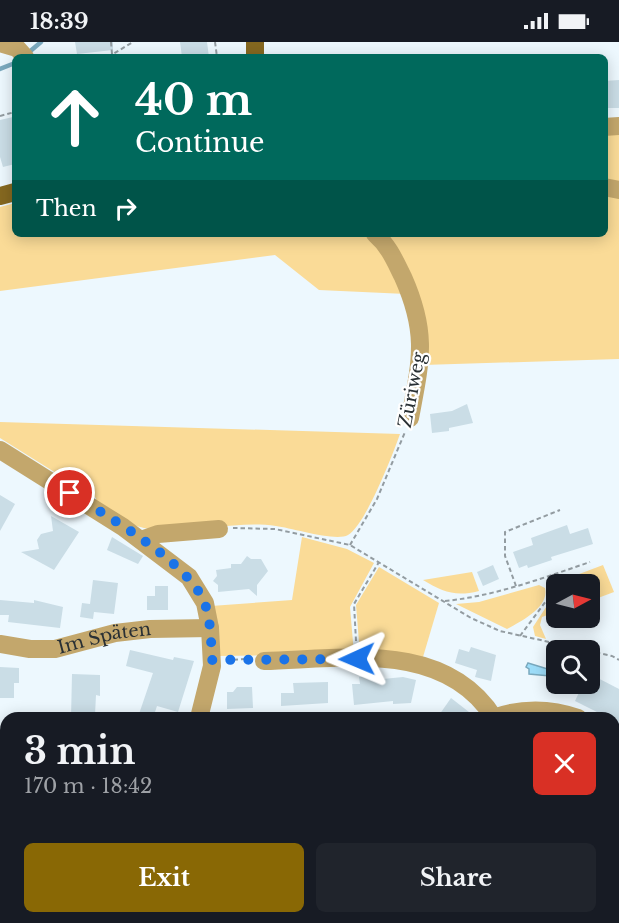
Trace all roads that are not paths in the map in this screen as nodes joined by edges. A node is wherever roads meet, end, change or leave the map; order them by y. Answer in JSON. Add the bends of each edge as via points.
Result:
{"nodes":[{"id":1,"x":0,"y":43,"type":"edge"},
{"id":2,"x":22,"y":54,"type":"edge"},
{"id":3,"x":378,"y":237,"type":"edge"},
{"id":4,"x":410,"y":418,"type":"road end"},
{"id":5,"x":0,"y":450,"type":"edge"},
{"id":6,"x":219,"y":529,"type":"road end"},
{"id":7,"x":141,"y":540,"type":"junction"},
{"id":8,"x":210,"y":628,"type":"junction"},
{"id":9,"x":0,"y":644,"type":"edge"},
{"id":10,"x":264,"y":661,"type":"road end"},
{"id":11,"x":201,"y":712,"type":"edge"},
{"id":12,"x":489,"y":712,"type":"edge"},
{"id":13,"x":512,"y":712,"type":"edge"},
{"id":14,"x":544,"y":712,"type":"edge"}],
"edges":[{"from":1,"to":2,"type":"street"},
{"from":3,"to":4,"type":"street","name":"Züriweg","via":[[393,256],[418,318],[422,342]]},
{"from":5,"to":7,"type":"street","via":[[49,488]]},
{"from":6,"to":7,"type":"street","via":[[158,534]]},
{"from":7,"to":8,"type":"street","via":[[189,578],[205,603]]},
{"from":8,"to":9,"type":"street","name":"Im Späten","via":[[115,633],[55,649]]},
{"from":8,"to":11,"type":"street","via":[[212,660]]},
{"from":10,"to":12,"type":"street","via":[[389,658],[420,663],[445,674],[480,699]]},
{"from":13,"to":14,"type":"street"}]}
